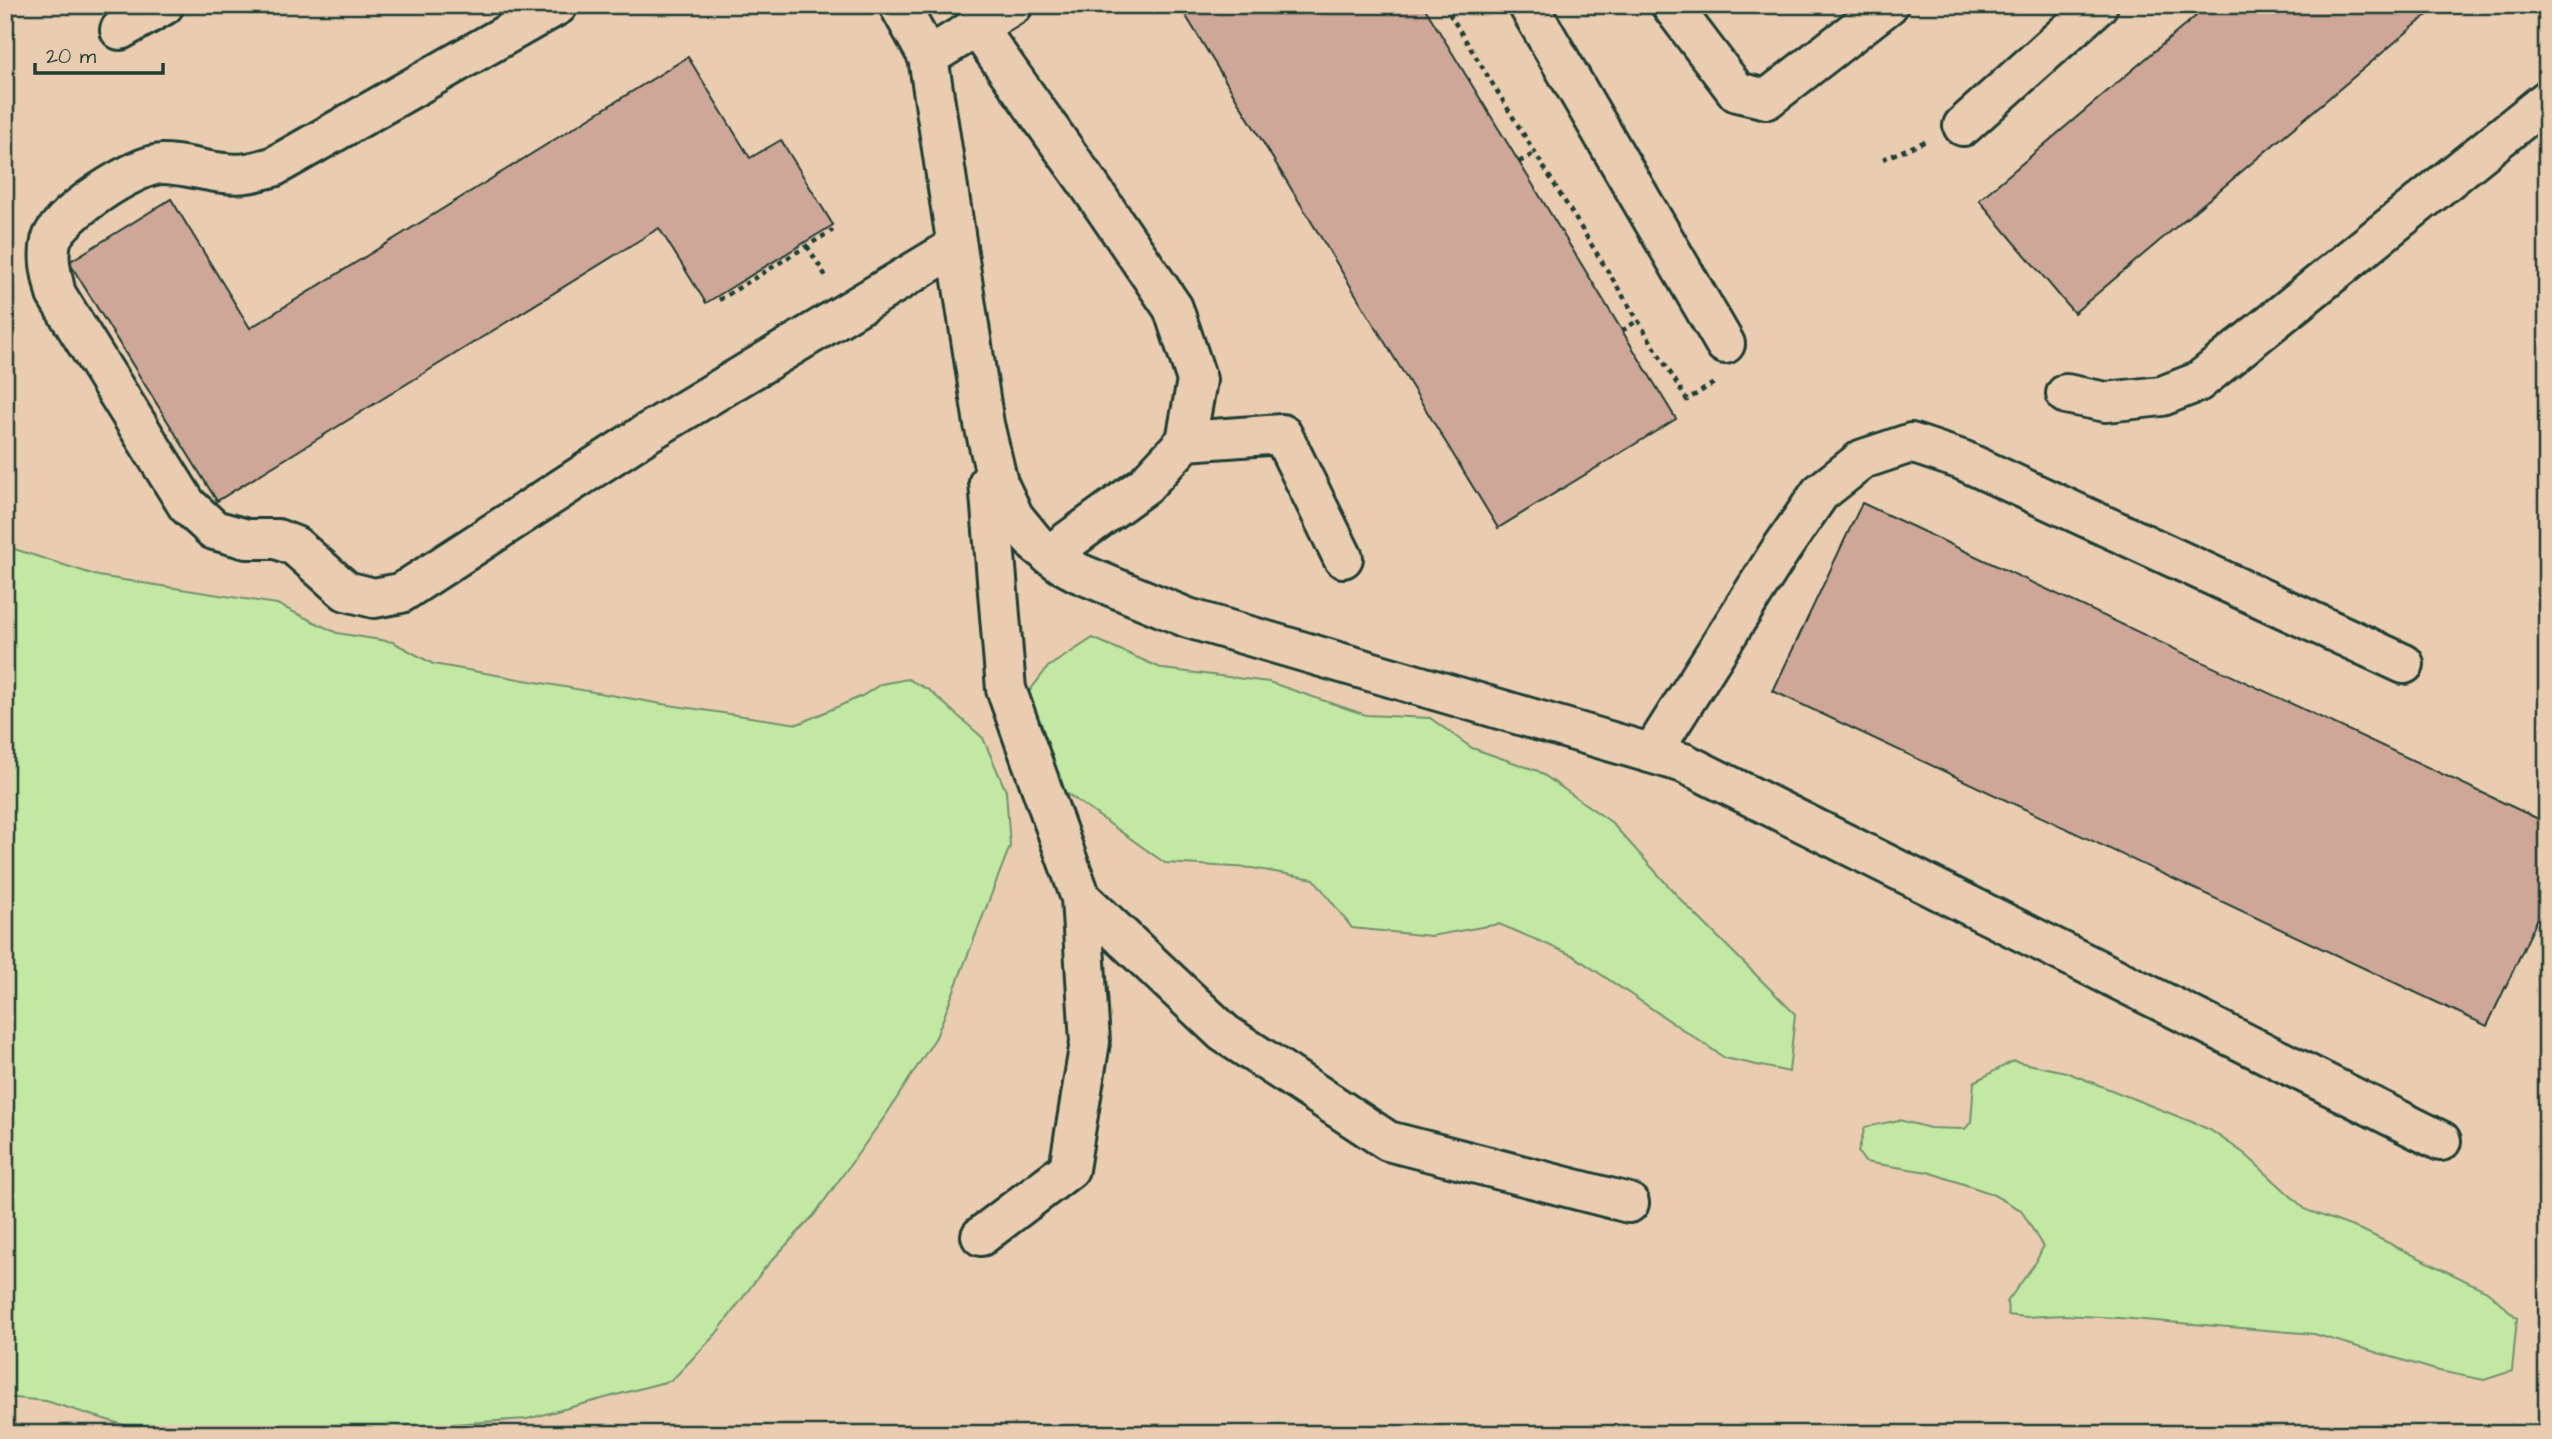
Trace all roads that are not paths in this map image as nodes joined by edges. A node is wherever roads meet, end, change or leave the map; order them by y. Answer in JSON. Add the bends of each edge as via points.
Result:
{"nodes":[{"id":1,"x":164,"y":5,"type":"edge"},
{"id":2,"x":558,"y":5,"type":"edge"},
{"id":3,"x":899,"y":5,"type":"edge"},
{"id":4,"x":1013,"y":5,"type":"edge"},
{"id":5,"x":1528,"y":5,"type":"edge"},
{"id":6,"x":1671,"y":5,"type":"edge"},
{"id":7,"x":1888,"y":5,"type":"edge"},
{"id":8,"x":2098,"y":5,"type":"edge"},
{"id":9,"x":977,"y":27,"type":"junction"},
{"id":10,"x":120,"y":30,"type":"dead end"},
{"id":11,"x":928,"y":57,"type":"junction"},
{"id":12,"x":2547,"y":100,"type":"edge"},
{"id":13,"x":1962,"y":126,"type":"dead end"},
{"id":14,"x":957,"y":246,"type":"junction"},
{"id":15,"x":1725,"y":344,"type":"road end"},
{"id":16,"x":2066,"y":394,"type":"dead end"},
{"id":17,"x":984,"y":424,"type":"junction"},
{"id":18,"x":1186,"y":441,"type":"junction"},
{"id":19,"x":1049,"y":555,"type":"junction"},
{"id":20,"x":1343,"y":558,"type":"dead end"},
{"id":21,"x":2404,"y":664,"type":"dead end"},
{"id":22,"x":1668,"y":758,"type":"junction"},
{"id":23,"x":1081,"y":898,"type":"junction"},
{"id":24,"x":2441,"y":1141,"type":"dead end"},
{"id":25,"x":1629,"y":1203,"type":"dead end"},
{"id":26,"x":981,"y":1237,"type":"dead end"}],
"edges":[{"from":1,"to":10,"type":"street"},
{"from":2,"to":14,"type":"street","via":[[273,167],[245,174],[160,163],[101,192],[68,216],[51,239],[56,294],[187,505],[214,530],[295,546],[346,591],[374,598],[401,593],[647,433]]},
{"from":3,"to":11,"type":"street"},
{"from":4,"to":9,"type":"street"},
{"from":5,"to":15,"type":"street"},
{"from":6,"to":7,"type":"street","via":[[1737,92],[1767,99]]},
{"from":8,"to":13,"type":"street"},
{"from":9,"to":11,"type":"street"},
{"from":9,"to":18,"type":"street","via":[[1173,308],[1197,380]]},
{"from":11,"to":14,"type":"street"},
{"from":12,"to":16,"type":"street","via":[[2199,382],[2162,396],[2106,402]]},
{"from":14,"to":17,"type":"street"},
{"from":17,"to":19,"type":"street","via":[[1005,500],[1026,533]]},
{"from":17,"to":23,"type":"street","via":[[1006,688]]},
{"from":18,"to":19,"type":"street","via":[[1145,485]]},
{"from":18,"to":20,"type":"street","via":[[1282,435]]},
{"from":19,"to":22,"type":"street","via":[[1079,573],[1188,618]]},
{"from":21,"to":22,"type":"street","via":[[1962,460],[1911,443],[1863,459],[1820,493],[1780,551]]},
{"from":22,"to":24,"type":"street"},
{"from":23,"to":25,"type":"street","via":[[1224,1033],[1388,1141]]},
{"from":23,"to":26,"type":"street","via":[[1090,1042],[1069,1169]]}]}
